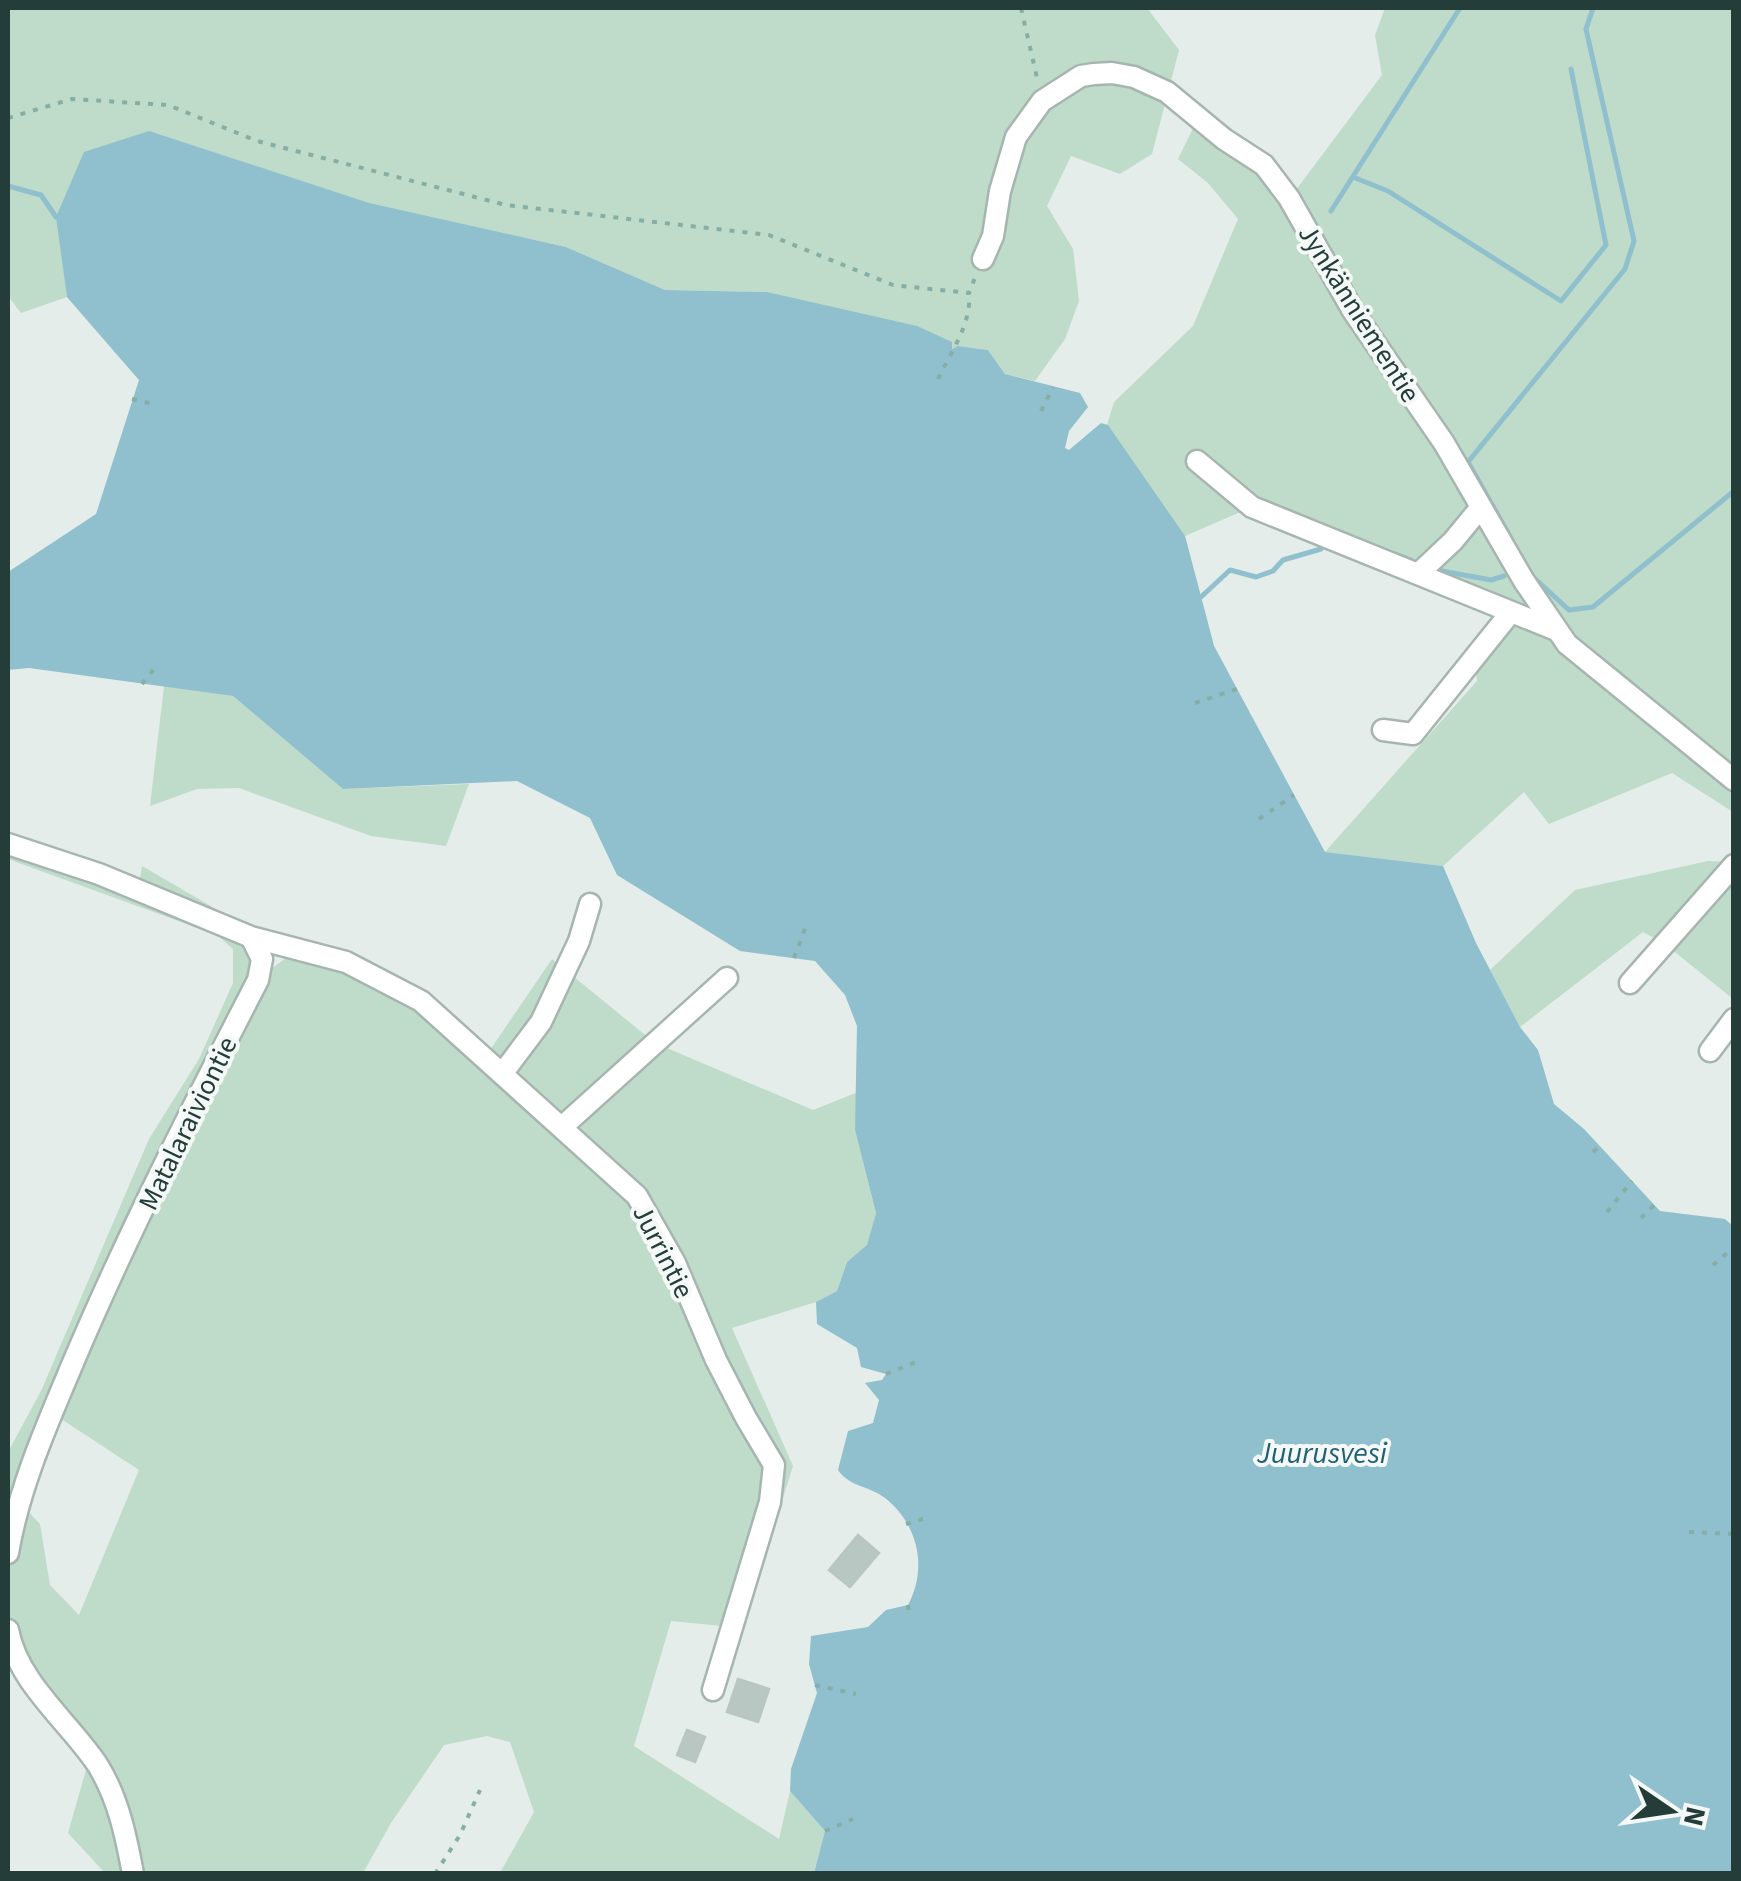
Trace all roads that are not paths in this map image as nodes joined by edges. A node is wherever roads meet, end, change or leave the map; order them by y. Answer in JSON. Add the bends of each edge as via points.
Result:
{"nodes":[{"id":1,"x":982,"y":259,"type":"road end"},
{"id":2,"x":1197,"y":461,"type":"dead end"},
{"id":3,"x":1481,"y":507,"type":"junction"},
{"id":4,"x":1418,"y":574,"type":"junction"},
{"id":5,"x":1510,"y":612,"type":"junction"},
{"id":6,"x":1558,"y":631,"type":"junction"},
{"id":7,"x":1383,"y":730,"type":"dead end"},
{"id":8,"x":1734,"y":780,"type":"edge"},
{"id":9,"x":8,"y":844,"type":"edge"},
{"id":10,"x":1734,"y":865,"type":"edge"},
{"id":11,"x":590,"y":904,"type":"dead end"},
{"id":12,"x":251,"y":936,"type":"junction"},
{"id":13,"x":728,"y":978,"type":"dead end"},
{"id":14,"x":1630,"y":983,"type":"dead end"},
{"id":15,"x":1734,"y":1019,"type":"edge"},
{"id":16,"x":1710,"y":1051,"type":"dead end"},
{"id":17,"x":502,"y":1074,"type":"junction"},
{"id":18,"x":562,"y":1127,"type":"junction"},
{"id":19,"x":8,"y":1552,"type":"edge"},
{"id":20,"x":8,"y":1630,"type":"edge"},
{"id":21,"x":714,"y":1690,"type":"dead end"},
{"id":22,"x":133,"y":1874,"type":"edge"}],
"edges":[{"from":1,"to":3,"type":"street","name":"Jynkänniementie","via":[[1016,138],[1042,101],[1081,76],[1112,72],[1167,92],[1264,165],[1290,198],[1353,311]]},
{"from":2,"to":4,"type":"street","via":[[1252,507]]},
{"from":3,"to":4,"type":"street"},
{"from":3,"to":6,"type":"street","name":"Jynkänniementie"},
{"from":4,"to":5,"type":"street"},
{"from":5,"to":6,"type":"street"},
{"from":5,"to":7,"type":"street","via":[[1413,734]]},
{"from":6,"to":8,"type":"street","name":"Jynkänniementie"},
{"from":9,"to":12,"type":"street"},
{"from":10,"to":14,"type":"street"},
{"from":11,"to":17,"type":"street","via":[[541,1022]]},
{"from":12,"to":17,"type":"street","name":"Jurrintie","via":[[346,962],[422,1002]]},
{"from":12,"to":19,"type":"street","name":"Matalaraiviontie","via":[[262,958],[258,980],[96,1308],[46,1427]]},
{"from":13,"to":18,"type":"street"},
{"from":15,"to":16,"type":"street"},
{"from":17,"to":18,"type":"street","name":"Jurrintie"},
{"from":18,"to":21,"type":"street","name":"Jurrintie","via":[[637,1196],[774,1465],[770,1502]]},
{"from":20,"to":22,"type":"street","via":[[11,1649],[98,1766],[124,1822]]}]}
